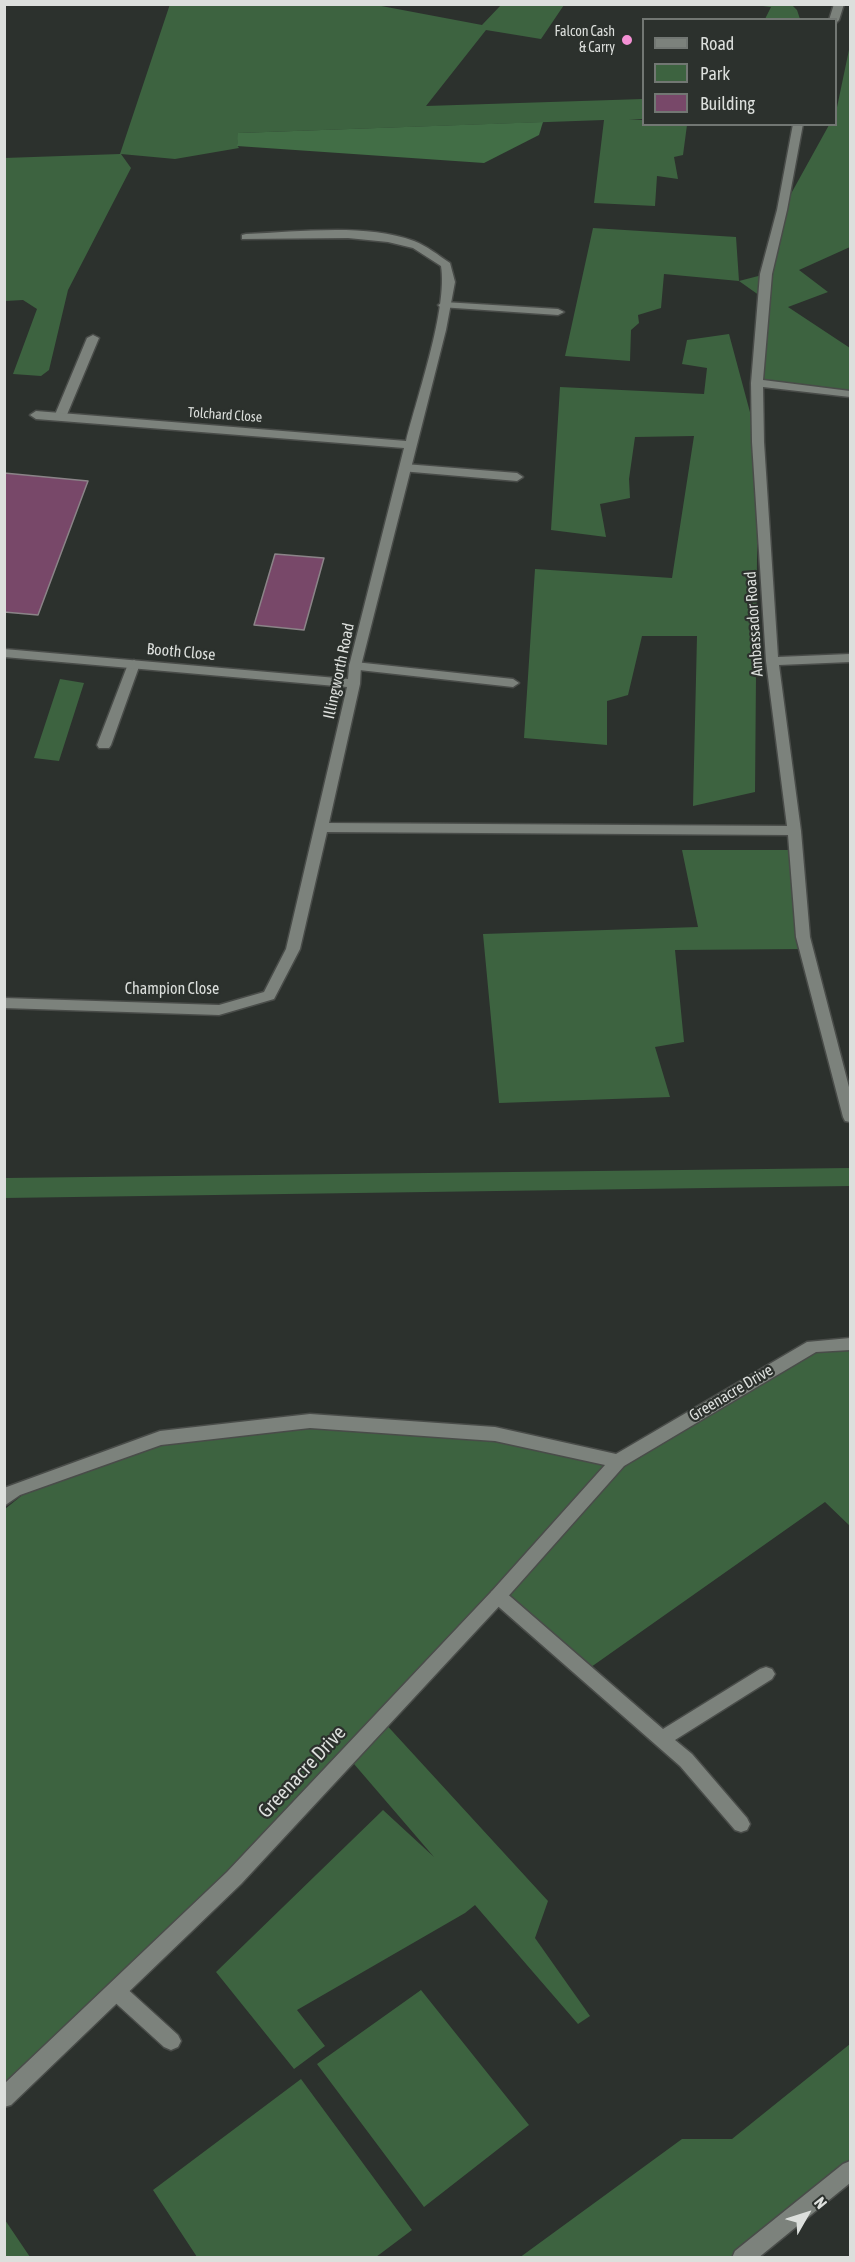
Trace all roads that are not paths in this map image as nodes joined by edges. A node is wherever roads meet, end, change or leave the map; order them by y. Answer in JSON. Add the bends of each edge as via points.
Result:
{"nodes":[{"id":1,"x":798,"y":126,"type":"edge"},
{"id":2,"x":246,"y":237,"type":"dead end"},
{"id":3,"x":444,"y":305,"type":"junction"},
{"id":4,"x":558,"y":312,"type":"dead end"},
{"id":5,"x":93,"y":338,"type":"dead end"},
{"id":6,"x":757,"y":383,"type":"junction"},
{"id":7,"x":850,"y":394,"type":"edge"},
{"id":8,"x":36,"y":415,"type":"dead end"},
{"id":9,"x":60,"y":417,"type":"junction"},
{"id":10,"x":412,"y":445,"type":"junction"},
{"id":11,"x":405,"y":468,"type":"junction"},
{"id":12,"x":517,"y":477,"type":"dead end"},
{"id":13,"x":4,"y":653,"type":"edge"},
{"id":14,"x":850,"y":658,"type":"edge"},
{"id":15,"x":772,"y":661,"type":"junction"},
{"id":16,"x":134,"y":664,"type":"junction"},
{"id":17,"x":356,"y":666,"type":"junction"},
{"id":18,"x":513,"y":683,"type":"dead end"},
{"id":19,"x":354,"y":684,"type":"junction"},
{"id":20,"x":104,"y":745,"type":"dead end"},
{"id":21,"x":321,"y":827,"type":"junction"},
{"id":22,"x":794,"y":831,"type":"junction"},
{"id":23,"x":4,"y":1003,"type":"edge"},
{"id":24,"x":850,"y":1117,"type":"edge"},
{"id":25,"x":850,"y":1344,"type":"edge"},
{"id":26,"x":618,"y":1461,"type":"junction"},
{"id":27,"x":4,"y":1498,"type":"edge"},
{"id":28,"x":498,"y":1596,"type":"junction"},
{"id":29,"x":766,"y":1674,"type":"dead end"},
{"id":30,"x":661,"y":1739,"type":"junction"},
{"id":31,"x":741,"y":1824,"type":"dead end"},
{"id":32,"x":116,"y":1991,"type":"junction"},
{"id":33,"x":171,"y":2041,"type":"dead end"},
{"id":34,"x":4,"y":2098,"type":"edge"},
{"id":35,"x":850,"y":2171,"type":"edge"},
{"id":36,"x":742,"y":2258,"type":"edge"}],
"edges":[{"from":1,"to":6,"type":"street","name":"Ambassador Road","via":[[766,274]]},
{"from":2,"to":3,"type":"street","name":"Illingworth Road","via":[[335,236],[408,243],[446,265],[449,282]]},
{"from":3,"to":4,"type":"street"},
{"from":3,"to":10,"type":"street","name":"Illingworth Road"},
{"from":5,"to":9,"type":"street"},
{"from":6,"to":7,"type":"street"},
{"from":6,"to":15,"type":"street","name":"Ambassador Road"},
{"from":8,"to":9,"type":"street","name":"Tolchard Close"},
{"from":9,"to":10,"type":"street","name":"Tolchard Close"},
{"from":10,"to":11,"type":"street","name":"Illingworth Road"},
{"from":11,"to":12,"type":"street"},
{"from":11,"to":17,"type":"street","name":"Illingworth Road"},
{"from":13,"to":16,"type":"street","name":"Booth Close"},
{"from":14,"to":15,"type":"street"},
{"from":15,"to":22,"type":"street","name":"Ambassador Road"},
{"from":16,"to":19,"type":"street","name":"Booth Close"},
{"from":16,"to":20,"type":"street"},
{"from":17,"to":18,"type":"street"},
{"from":17,"to":19,"type":"street","name":"Illingworth Road"},
{"from":19,"to":21,"type":"street","name":"Illingworth Road"},
{"from":21,"to":22,"type":"street"},
{"from":21,"to":23,"type":"street","name":"Champion Close","via":[[293,949],[269,995],[219,1010]]},
{"from":22,"to":24,"type":"street","name":"Ambassador Road","via":[[803,937]]},
{"from":25,"to":26,"type":"street","name":"Greenacre Drive","via":[[813,1346]]},
{"from":26,"to":27,"type":"street","via":[[495,1434],[310,1422],[160,1438],[14,1490]]},
{"from":26,"to":28,"type":"street","name":"Greenacre Drive"},
{"from":28,"to":30,"type":"street"},
{"from":28,"to":32,"type":"street","name":"Greenacre Drive","via":[[234,1878]]},
{"from":29,"to":30,"type":"street"},
{"from":30,"to":31,"type":"street","via":[[691,1765]]},
{"from":32,"to":33,"type":"street"},
{"from":32,"to":34,"type":"street","name":"Greenacre Drive"},
{"from":35,"to":36,"type":"street"}]}
